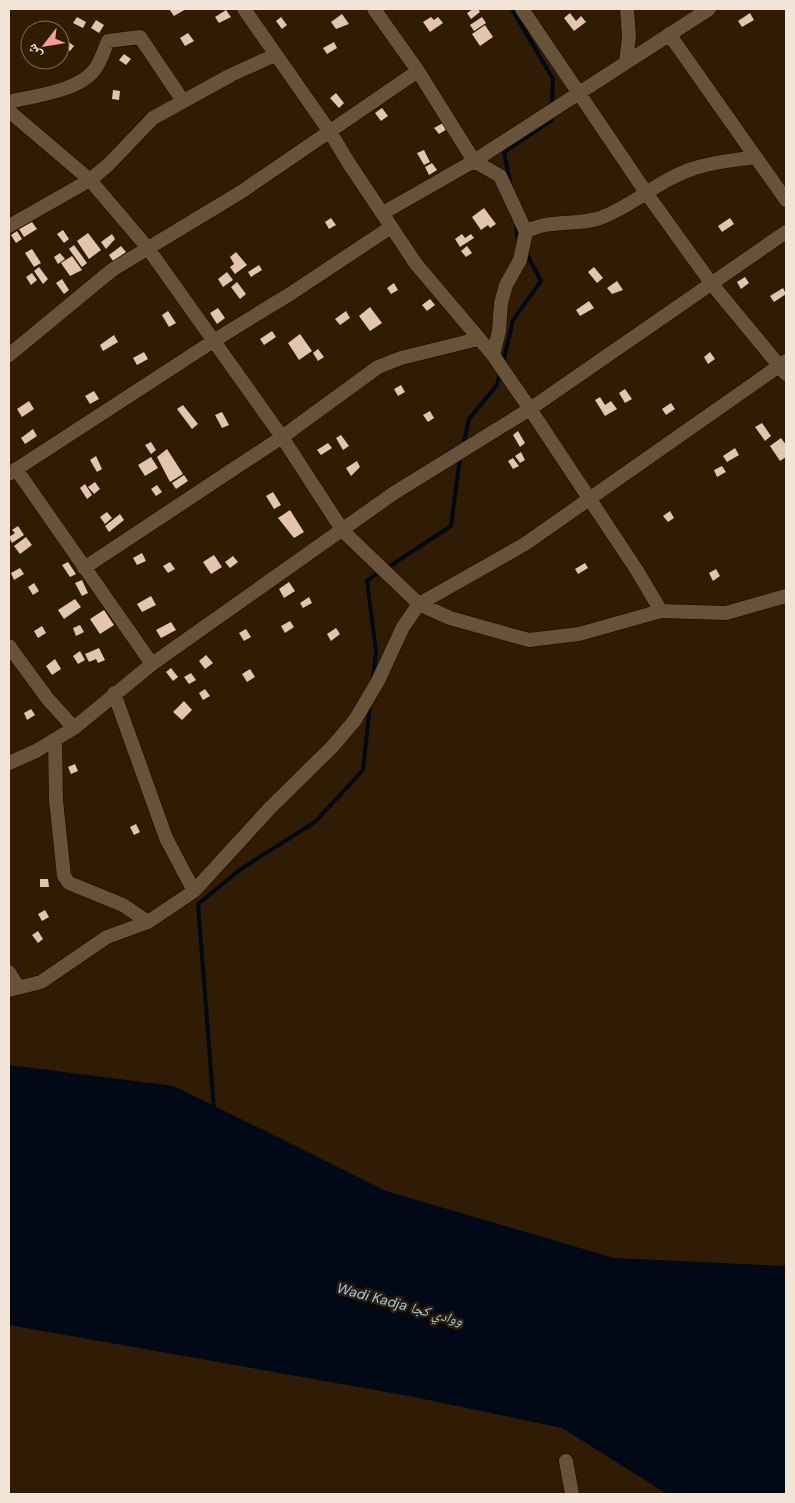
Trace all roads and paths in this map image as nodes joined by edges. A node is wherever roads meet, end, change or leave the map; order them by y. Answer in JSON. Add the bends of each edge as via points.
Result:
{"nodes":[{"id":1,"x":244,"y":9,"type":"edge"},
{"id":2,"x":374,"y":9,"type":"edge"},
{"id":3,"x":522,"y":9,"type":"edge"},
{"id":4,"x":627,"y":9,"type":"edge"},
{"id":5,"x":709,"y":9,"type":"edge"},
{"id":6,"x":669,"y":34,"type":"junction"},
{"id":7,"x":275,"y":55,"type":"junction"},
{"id":8,"x":626,"y":62,"type":"junction"},
{"id":9,"x":418,"y":71,"type":"junction"},
{"id":10,"x":579,"y":94,"type":"junction"},
{"id":11,"x":183,"y":101,"type":"junction"},
{"id":12,"x":9,"y":102,"type":"edge"},
{"id":13,"x":9,"y":111,"type":"edge"},
{"id":14,"x":330,"y":132,"type":"junction"},
{"id":15,"x":756,"y":157,"type":"junction"},
{"id":16,"x":474,"y":162,"type":"junction"},
{"id":17,"x":90,"y":180,"type":"junction"},
{"id":18,"x":646,"y":194,"type":"junction"},
{"id":19,"x":786,"y":200,"type":"edge"},
{"id":20,"x":383,"y":214,"type":"junction"},
{"id":21,"x":9,"y":226,"type":"edge"},
{"id":22,"x":390,"y":227,"type":"junction"},
{"id":23,"x":526,"y":232,"type":"junction"},
{"id":24,"x":786,"y":232,"type":"edge"},
{"id":25,"x":147,"y":247,"type":"junction"},
{"id":26,"x":711,"y":283,"type":"junction"},
{"id":27,"x":214,"y":340,"type":"junction"},
{"id":28,"x":478,"y":340,"type":"junction"},
{"id":29,"x":9,"y":355,"type":"edge"},
{"id":30,"x":493,"y":356,"type":"junction"},
{"id":31,"x":784,"y":367,"type":"edge"},
{"id":32,"x":530,"y":409,"type":"junction"},
{"id":33,"x":282,"y":437,"type":"junction"},
{"id":34,"x":13,"y":471,"type":"edge"},
{"id":35,"x":588,"y":498,"type":"junction"},
{"id":36,"x":343,"y":531,"type":"junction"},
{"id":37,"x":84,"y":568,"type":"junction"},
{"id":38,"x":786,"y":596,"type":"edge"},
{"id":39,"x":419,"y":604,"type":"junction"},
{"id":40,"x":661,"y":611,"type":"junction"},
{"id":41,"x":9,"y":646,"type":"edge"},
{"id":42,"x":152,"y":664,"type":"junction"},
{"id":43,"x":114,"y":693,"type":"junction"},
{"id":44,"x":74,"y":728,"type":"junction"},
{"id":45,"x":55,"y":740,"type":"junction"},
{"id":46,"x":9,"y":763,"type":"edge"},
{"id":47,"x":194,"y":892,"type":"junction"},
{"id":48,"x":148,"y":922,"type":"junction"},
{"id":49,"x":9,"y":972,"type":"edge"},
{"id":50,"x":14,"y":988,"type":"edge"},
{"id":51,"x":566,"y":1461,"type":"dead end"},
{"id":52,"x":572,"y":1494,"type":"edge"}],
"edges":[{"from":1,"to":7,"type":"street"},
{"from":2,"to":9,"type":"street"},
{"from":3,"to":10,"type":"street"},
{"from":4,"to":8,"type":"street","via":[[629,37]]},
{"from":5,"to":6,"type":"street"},
{"from":6,"to":8,"type":"street"},
{"from":6,"to":15,"type":"street"},
{"from":7,"to":11,"type":"street"},
{"from":7,"to":14,"type":"street"},
{"from":8,"to":10,"type":"street"},
{"from":9,"to":14,"type":"street"},
{"from":9,"to":16,"type":"street"},
{"from":10,"to":16,"type":"street"},
{"from":10,"to":18,"type":"street"},
{"from":11,"to":12,"type":"street","via":[[140,37],[108,41],[96,68],[86,79],[58,90]]},
{"from":11,"to":17,"type":"street","via":[[153,118]]},
{"from":13,"to":17,"type":"street"},
{"from":14,"to":20,"type":"street"},
{"from":14,"to":25,"type":"street","via":[[241,192]]},
{"from":15,"to":18,"type":"street","via":[[691,169]]},
{"from":15,"to":19,"type":"street"},
{"from":16,"to":20,"type":"street"},
{"from":16,"to":23,"type":"street","via":[[500,176]]},
{"from":17,"to":21,"type":"street"},
{"from":17,"to":25,"type":"street"},
{"from":18,"to":23,"type":"street","via":[[599,218],[541,225]]},
{"from":18,"to":26,"type":"street"},
{"from":20,"to":22,"type":"street"},
{"from":22,"to":27,"type":"street"},
{"from":22,"to":28,"type":"street"},
{"from":23,"to":30,"type":"street","via":[[520,260],[500,303],[500,332]]},
{"from":24,"to":26,"type":"street"},
{"from":25,"to":27,"type":"street"},
{"from":25,"to":29,"type":"street","via":[[112,270]]},
{"from":26,"to":31,"type":"street"},
{"from":26,"to":32,"type":"street"},
{"from":27,"to":33,"type":"street"},
{"from":27,"to":34,"type":"street"},
{"from":28,"to":30,"type":"street"},
{"from":28,"to":33,"type":"street","via":[[400,358],[378,367]]},
{"from":30,"to":32,"type":"street"},
{"from":31,"to":35,"type":"street"},
{"from":32,"to":35,"type":"street"},
{"from":32,"to":36,"type":"street","via":[[394,493]]},
{"from":33,"to":36,"type":"street"},
{"from":33,"to":37,"type":"street"},
{"from":34,"to":37,"type":"street"},
{"from":35,"to":39,"type":"street","via":[[525,544]]},
{"from":35,"to":40,"type":"street"},
{"from":36,"to":39,"type":"street"},
{"from":36,"to":42,"type":"street"},
{"from":37,"to":42,"type":"street"},
{"from":38,"to":40,"type":"street","via":[[726,612]]},
{"from":39,"to":40,"type":"street","via":[[450,618],[529,640],[579,634]]},
{"from":39,"to":47,"type":"street","via":[[403,627],[378,681],[355,720]]},
{"from":41,"to":44,"type":"street","via":[[47,698]]},
{"from":42,"to":43,"type":"street"},
{"from":43,"to":44,"type":"street"},
{"from":43,"to":47,"type":"street","via":[[166,838]]},
{"from":44,"to":45,"type":"street"},
{"from":45,"to":46,"type":"street"},
{"from":45,"to":48,"type":"street","via":[[56,800],[64,876],[69,883],[123,905]]},
{"from":47,"to":48,"type":"street"},
{"from":48,"to":50,"type":"street","via":[[107,937],[41,982]]},
{"from":49,"to":50,"type":"street"},
{"from":51,"to":52,"type":"street"}]}
